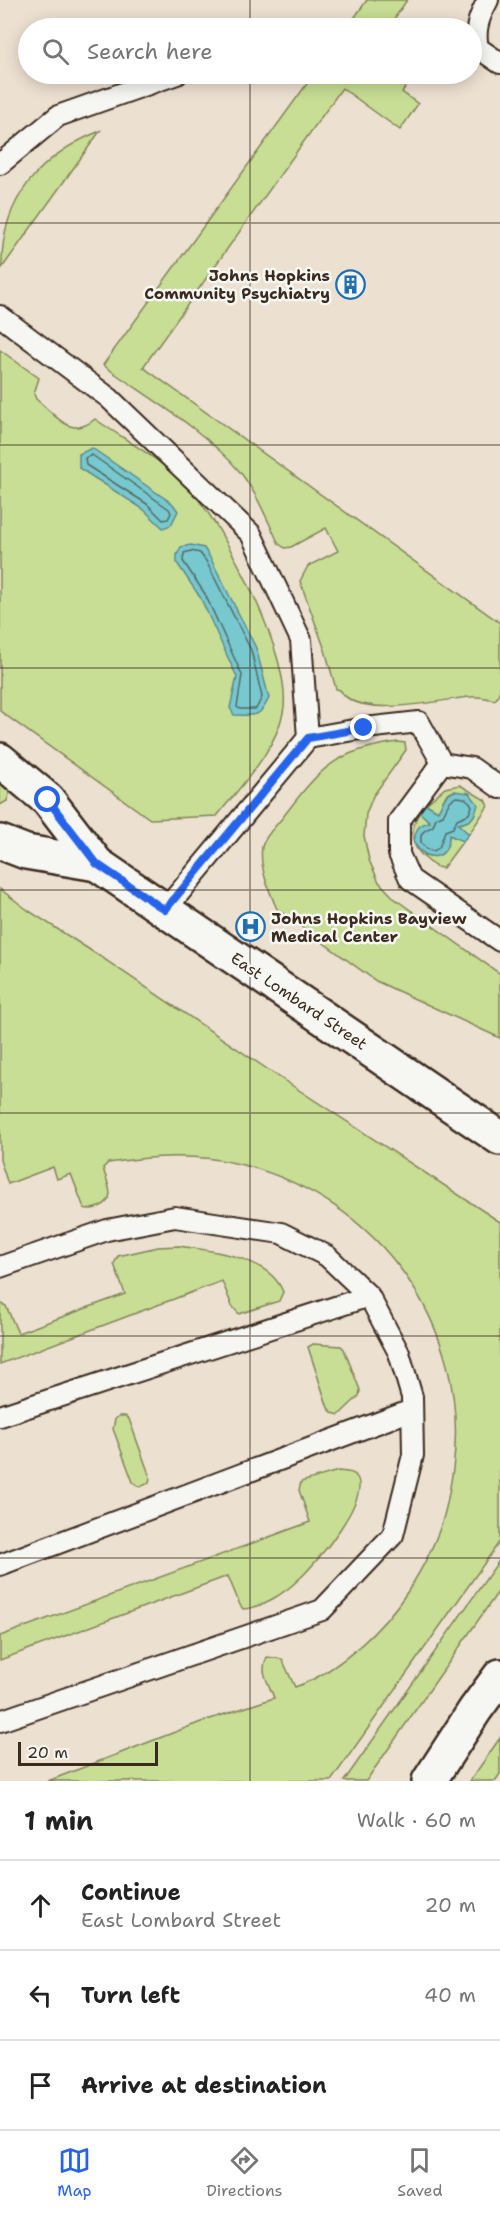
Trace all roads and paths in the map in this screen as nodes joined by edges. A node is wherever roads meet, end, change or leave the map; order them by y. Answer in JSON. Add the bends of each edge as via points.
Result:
{"nodes":[{"id":1,"x":488,"y":0,"type":"edge"},
{"id":2,"x":480,"y":18,"type":"edge"},
{"id":3,"x":482,"y":51,"type":"edge"},
{"id":4,"x":500,"y":63,"type":"edge"},
{"id":5,"x":149,"y":84,"type":"edge"},
{"id":6,"x":0,"y":164,"type":"edge"},
{"id":7,"x":0,"y":316,"type":"edge"},
{"id":8,"x":308,"y":738,"type":"junction"},
{"id":9,"x":0,"y":760,"type":"edge"},
{"id":10,"x":442,"y":763,"type":"junction"},
{"id":11,"x":500,"y":788,"type":"edge"},
{"id":12,"x":0,"y":842,"type":"edge"},
{"id":13,"x":97,"y":864,"type":"junction"},
{"id":14,"x":165,"y":910,"type":"junction"},
{"id":15,"x":500,"y":941,"type":"edge"},
{"id":16,"x":500,"y":1138,"type":"edge"},
{"id":17,"x":0,"y":1267,"type":"edge"},
{"id":18,"x":369,"y":1296,"type":"junction"},
{"id":19,"x":412,"y":1410,"type":"junction"},
{"id":20,"x":0,"y":1416,"type":"edge"},
{"id":21,"x":0,"y":1565,"type":"edge"},
{"id":22,"x":500,"y":1676,"type":"edge"},
{"id":23,"x":0,"y":1721,"type":"edge"},
{"id":24,"x":429,"y":1781,"type":"edge"}],
"edges":[{"from":1,"to":2,"type":"lane"},
{"from":3,"to":4,"type":"lane"},
{"from":5,"to":6,"type":"lane","via":[[58,116]]},
{"from":7,"to":8,"type":"lane","via":[[109,398],[251,534],[301,640]]},
{"from":8,"to":10,"type":"lane","via":[[419,722]]},
{"from":8,"to":14,"type":"lane"},
{"from":9,"to":13,"type":"main road","name":"East Lombard Street","via":[[48,800]]},
{"from":10,"to":11,"type":"lane","via":[[471,768]]},
{"from":10,"to":15,"type":"lane","via":[[399,820],[399,854],[410,879]]},
{"from":12,"to":13,"type":"main road","name":"East Lombard Street","via":[[26,852]]},
{"from":13,"to":14,"type":"main road","name":"East Lombard Street"},
{"from":14,"to":16,"type":"main road","name":"East Lombard Street"},
{"from":17,"to":18,"type":"lane","via":[[106,1230],[175,1217],[281,1233],[327,1256]]},
{"from":18,"to":19,"type":"lane","via":[[399,1353]]},
{"from":18,"to":20,"type":"lane"},
{"from":19,"to":21,"type":"lane"},
{"from":19,"to":23,"type":"lane","via":[[413,1455],[393,1535],[322,1610]]},
{"from":22,"to":24,"type":"main road"}]}
